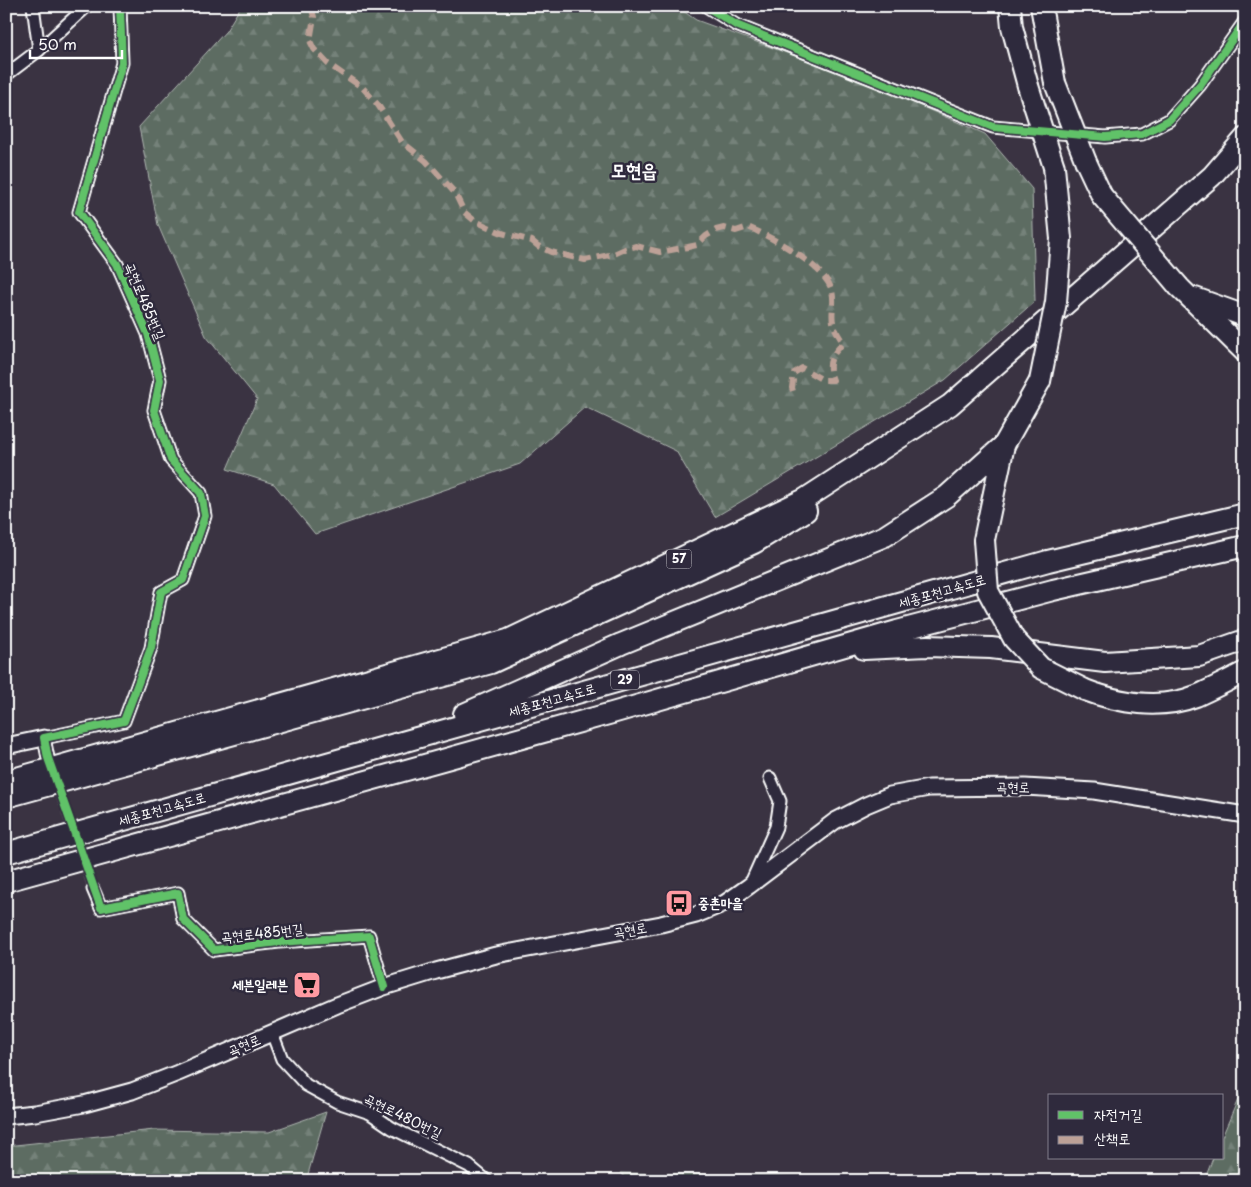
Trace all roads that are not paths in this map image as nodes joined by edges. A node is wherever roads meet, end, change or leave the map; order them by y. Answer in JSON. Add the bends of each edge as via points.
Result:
{"nodes":[{"id":1,"x":33,"y":6,"type":"edge"},
{"id":2,"x":87,"y":6,"type":"edge"},
{"id":3,"x":120,"y":6,"type":"edge"},
{"id":4,"x":706,"y":6,"type":"edge"},
{"id":5,"x":1010,"y":6,"type":"edge"},
{"id":6,"x":1041,"y":6,"type":"edge"},
{"id":7,"x":1245,"y":21,"type":"edge"},
{"id":8,"x":39,"y":50,"type":"junction"},
{"id":9,"x":6,"y":75,"type":"edge"},
{"id":10,"x":1245,"y":138,"type":"edge"},
{"id":11,"x":1245,"y":154,"type":"edge"},
{"id":12,"x":1182,"y":291,"type":"junction"},
{"id":13,"x":1245,"y":316,"type":"edge"},
{"id":14,"x":1245,"y":352,"type":"edge"},
{"id":15,"x":1004,"y":445,"type":"junction"},
{"id":16,"x":1245,"y":514,"type":"edge"},
{"id":17,"x":1245,"y":546,"type":"edge"},
{"id":18,"x":1245,"y":640,"type":"edge"},
{"id":19,"x":768,"y":668,"type":"junction"},
{"id":20,"x":1245,"y":672,"type":"edge"},
{"id":21,"x":44,"y":738,"type":"junction"},
{"id":22,"x":403,"y":742,"type":"junction"},
{"id":23,"x":6,"y":746,"type":"edge"},
{"id":24,"x":48,"y":758,"type":"dead end"},
{"id":25,"x":770,"y":778,"type":"dead end"},
{"id":26,"x":6,"y":782,"type":"edge"},
{"id":27,"x":6,"y":798,"type":"edge"},
{"id":28,"x":1245,"y":815,"type":"edge"},
{"id":29,"x":6,"y":853,"type":"edge"},
{"id":30,"x":6,"y":881,"type":"edge"},
{"id":31,"x":749,"y":886,"type":"junction"},
{"id":32,"x":93,"y":889,"type":"tunnel mouth"},
{"id":33,"x":384,"y":987,"type":"junction"},
{"id":34,"x":272,"y":1033,"type":"junction"},
{"id":35,"x":6,"y":1116,"type":"edge"},
{"id":36,"x":487,"y":1181,"type":"edge"}],
"edges":[{"from":1,"to":8,"type":"street"},
{"from":2,"to":8,"type":"street"},
{"from":3,"to":21,"type":"street","name":"곡현로485번길","via":[[122,63],[80,212],[118,264],[148,334],[160,380],[154,410],[171,460],[201,493],[205,516],[183,580],[161,592],[151,648],[124,721]]},
{"from":4,"to":7,"type":"street","via":[[736,25],[993,127],[1104,137],[1142,134],[1169,120],[1200,85]]},
{"from":5,"to":15,"type":"highway","bridge":true,"via":[[1012,27],[1028,86],[1054,167],[1061,239],[1056,302],[1040,381]]},
{"from":6,"to":12,"type":"highway","bridge":true,"via":[[1055,83],[1102,196]]},
{"from":8,"to":9,"type":"street"},
{"from":10,"to":26,"type":"highway","number":"57","via":[[1212,176],[950,405],[805,499],[508,640]]},
{"from":11,"to":27,"type":"highway","number":"57","via":[[1219,184],[962,412],[754,543],[491,663]]},
{"from":12,"to":13,"type":"highway"},
{"from":12,"to":14,"type":"highway"},
{"from":15,"to":20,"type":"highway","bridge":true,"via":[[984,540],[988,591],[1014,639],[1041,668],[1085,690],[1125,702],[1170,702],[1194,696]]},
{"from":15,"to":22,"type":"highway","via":[[947,496],[885,536],[621,644]]},
{"from":16,"to":22,"type":"highway","name":"세종포천고속도로","number":"29","via":[[1048,561]]},
{"from":17,"to":19,"type":"highway","name":"세종포천고속도로","number":"29","via":[[1053,590]]},
{"from":18,"to":19,"type":"highway","via":[[1199,656],[1105,662],[991,648],[926,646],[867,649]]},
{"from":19,"to":30,"type":"highway","name":"세종포천고속도로","number":"29"},
{"from":21,"to":23,"type":"main road"},
{"from":21,"to":24,"type":"street"},
{"from":22,"to":29,"type":"highway","name":"세종포천고속도로","number":"29"},
{"from":25,"to":31,"type":"street","via":[[780,801],[776,827]]},
{"from":28,"to":31,"type":"main road","name":"곡현로","via":[[1094,791],[1024,787],[929,788],[890,795],[835,821]]},
{"from":31,"to":33,"type":"main road","name":"곡현로","via":[[725,903],[696,915],[496,956]]},
{"from":32,"to":33,"type":"street","name":"곡현로485번길","via":[[101,908],[178,893],[183,919],[214,950],[369,936]]},
{"from":33,"to":34,"type":"main road","name":"곡현로"},
{"from":34,"to":35,"type":"main road","name":"곡현로","via":[[132,1091],[84,1104]]},
{"from":34,"to":36,"type":"street","name":"곡현로480번길","via":[[282,1059],[306,1085],[337,1102],[370,1113],[392,1128],[469,1166]]}]}
